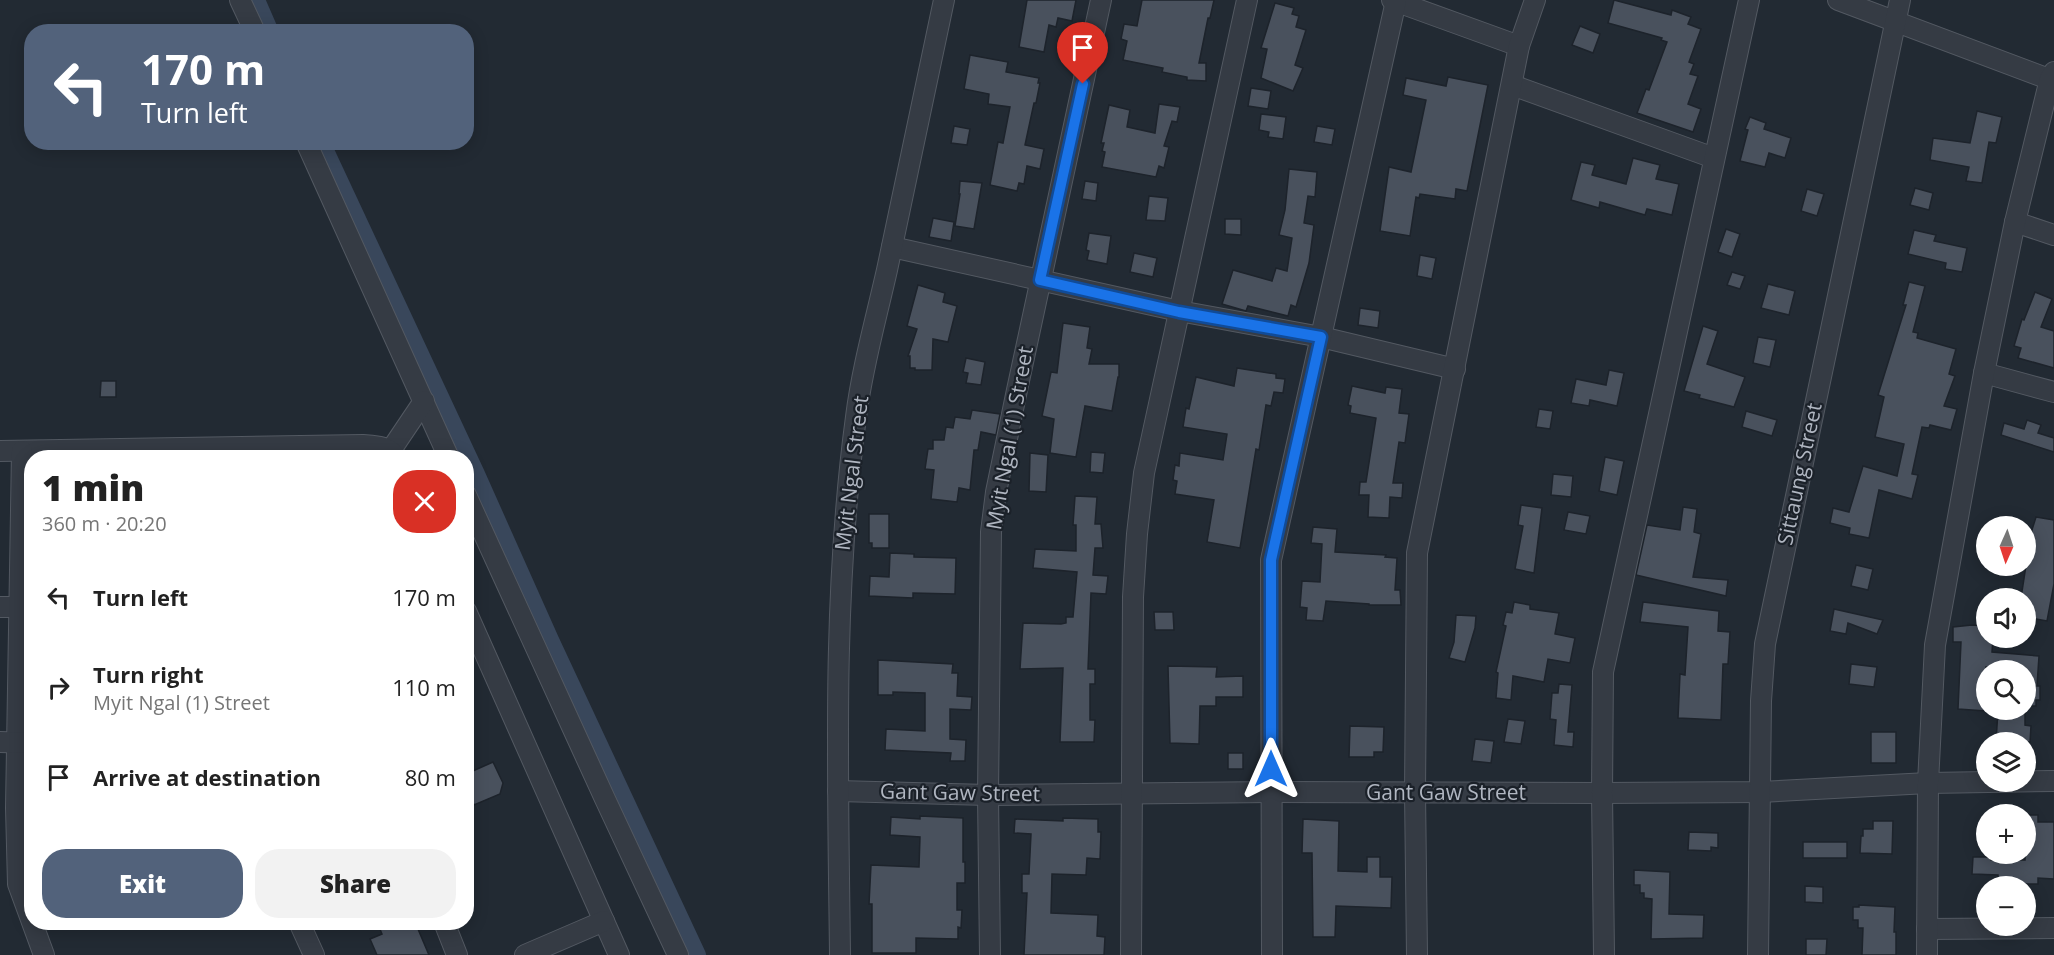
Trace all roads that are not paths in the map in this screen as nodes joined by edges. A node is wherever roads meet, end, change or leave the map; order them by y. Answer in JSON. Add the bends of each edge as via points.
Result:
{"nodes":[{"id":1,"x":240,"y":0,"type":"edge"},
{"id":2,"x":944,"y":0,"type":"edge"},
{"id":3,"x":1101,"y":0,"type":"edge"},
{"id":4,"x":1247,"y":0,"type":"edge"},
{"id":5,"x":1535,"y":0,"type":"edge"},
{"id":6,"x":1749,"y":0,"type":"edge"},
{"id":7,"x":1838,"y":0,"type":"edge"},
{"id":8,"x":1900,"y":0,"type":"edge"},
{"id":9,"x":1394,"y":1,"type":"edge"},
{"id":10,"x":1895,"y":22,"type":"junction"},
{"id":11,"x":251,"y":24,"type":"edge"},
{"id":12,"x":1520,"y":46,"type":"junction"},
{"id":13,"x":2053,"y":78,"type":"edge"},
{"id":14,"x":1512,"y":85,"type":"junction"},
{"id":15,"x":310,"y":150,"type":"edge"},
{"id":16,"x":1714,"y":158,"type":"junction"},
{"id":17,"x":2016,"y":222,"type":"junction"},
{"id":18,"x":2054,"y":235,"type":"edge"},
{"id":19,"x":892,"y":247,"type":"junction"},
{"id":20,"x":1040,"y":280,"type":"junction"},
{"id":21,"x":1179,"y":312,"type":"junction"},
{"id":22,"x":1321,"y":337,"type":"junction"},
{"id":23,"x":1455,"y":369,"type":"junction"},
{"id":24,"x":1984,"y":374,"type":"junction"},
{"id":25,"x":2054,"y":392,"type":"edge"},
{"id":26,"x":424,"y":401,"type":"junction"},
{"id":27,"x":77,"y":450,"type":"edge"},
{"id":28,"x":385,"y":450,"type":"edge"},
{"id":29,"x":396,"y":450,"type":"edge"},
{"id":30,"x":445,"y":450,"type":"edge"},
{"id":31,"x":0,"y":451,"type":"edge"},
{"id":32,"x":22,"y":451,"type":"joint"},
{"id":33,"x":474,"y":513,"type":"edge"},
{"id":34,"x":17,"y":608,"type":"edge"},
{"id":35,"x":474,"y":629,"type":"edge"},
{"id":36,"x":16,"y":742,"type":"edge"},
{"id":37,"x":2054,"y":782,"type":"edge"},
{"id":38,"x":1928,"y":783,"type":"junction"},
{"id":39,"x":838,"y":791,"type":"junction"},
{"id":40,"x":1271,"y":792,"type":"junction"},
{"id":41,"x":1415,"y":792,"type":"junction"},
{"id":42,"x":1760,"y":792,"type":"junction"},
{"id":43,"x":1602,"y":793,"type":"junction"},
{"id":44,"x":1131,"y":794,"type":"junction"},
{"id":45,"x":988,"y":795,"type":"junction"},
{"id":46,"x":9,"y":884,"type":"edge"},
{"id":47,"x":24,"y":914,"type":"edge"},
{"id":48,"x":604,"y":921,"type":"junction"},
{"id":49,"x":2054,"y":928,"type":"edge"},
{"id":50,"x":1928,"y":929,"type":"junction"},
{"id":51,"x":32,"y":930,"type":"edge"},
{"id":52,"x":303,"y":930,"type":"edge"},
{"id":53,"x":447,"y":930,"type":"edge"},
{"id":54,"x":44,"y":955,"type":"edge"},
{"id":55,"x":314,"y":955,"type":"edge"},
{"id":56,"x":457,"y":955,"type":"edge"},
{"id":57,"x":525,"y":955,"type":"edge"},
{"id":58,"x":619,"y":955,"type":"edge"},
{"id":59,"x":678,"y":955,"type":"edge"},
{"id":60,"x":840,"y":955,"type":"edge"},
{"id":61,"x":990,"y":955,"type":"edge"},
{"id":62,"x":1131,"y":955,"type":"edge"},
{"id":63,"x":1272,"y":955,"type":"edge"},
{"id":64,"x":1417,"y":955,"type":"edge"},
{"id":65,"x":1604,"y":955,"type":"edge"},
{"id":66,"x":1758,"y":955,"type":"edge"},
{"id":67,"x":1927,"y":955,"type":"edge"}],
"edges":[{"from":1,"to":11,"type":"street"},
{"from":2,"to":19,"type":"street","name":"Myit Ngal Street"},
{"from":3,"to":20,"type":"street","name":"Myit Ngal (1) Street"},
{"from":4,"to":21,"type":"street"},
{"from":5,"to":12,"type":"street"},
{"from":6,"to":16,"type":"street"},
{"from":7,"to":10,"type":"street"},
{"from":8,"to":10,"type":"street","name":"Sittaung Street"},
{"from":9,"to":12,"type":"street"},
{"from":9,"to":22,"type":"street"},
{"from":10,"to":13,"type":"street"},
{"from":10,"to":42,"type":"street","name":"Sittaung Street","via":[[1765,644]]},
{"from":12,"to":14,"type":"street"},
{"from":13,"to":17,"type":"street"},
{"from":14,"to":16,"type":"street"},
{"from":14,"to":23,"type":"street"},
{"from":15,"to":26,"type":"street"},
{"from":16,"to":43,"type":"street","via":[[1603,672]]},
{"from":17,"to":18,"type":"street"},
{"from":17,"to":24,"type":"street"},
{"from":19,"to":20,"type":"street"},
{"from":19,"to":39,"type":"street","name":"Myit Ngal Street","via":[[856,414],[845,514],[840,593]]},
{"from":20,"to":21,"type":"street"},
{"from":20,"to":45,"type":"street","name":"Myit Ngal (1) Street","via":[[996,492]]},
{"from":21,"to":22,"type":"street"},
{"from":21,"to":44,"type":"street","via":[[1144,473],[1137,534]]},
{"from":22,"to":23,"type":"street"},
{"from":22,"to":40,"type":"street","via":[[1271,560]]},
{"from":23,"to":41,"type":"street","via":[[1417,553]]},
{"from":24,"to":25,"type":"street"},
{"from":24,"to":38,"type":"street","via":[[1935,645]]},
{"from":26,"to":29,"type":"street"},
{"from":26,"to":30,"type":"street"},
{"from":27,"to":28,"type":"street","via":[[352,445]]},
{"from":31,"to":32,"type":"street"},
{"from":32,"to":34,"type":"street"},
{"from":33,"to":59,"type":"street"},
{"from":34,"to":36,"type":"street"},
{"from":35,"to":48,"type":"street"},
{"from":36,"to":46,"type":"street","via":[[16,808]]},
{"from":37,"to":38,"type":"street","name":"Gant Gaw Street"},
{"from":38,"to":42,"type":"street","name":"Gant Gaw Street"},
{"from":38,"to":50,"type":"street"},
{"from":39,"to":45,"type":"street","name":"Gant Gaw Street"},
{"from":39,"to":60,"type":"street","name":"Myit Ngal Street"},
{"from":40,"to":41,"type":"street","name":"Gant Gaw Street"},
{"from":40,"to":44,"type":"street","name":"Gant Gaw Street"},
{"from":40,"to":63,"type":"street"},
{"from":41,"to":43,"type":"street","name":"Gant Gaw Street"},
{"from":41,"to":64,"type":"street"},
{"from":42,"to":43,"type":"street","name":"Gant Gaw Street"},
{"from":42,"to":66,"type":"street","name":"Sittaung Street"},
{"from":43,"to":65,"type":"street"},
{"from":44,"to":45,"type":"street","name":"Gant Gaw Street"},
{"from":44,"to":62,"type":"street"},
{"from":45,"to":61,"type":"street","name":"Myit Ngal (1) Street"},
{"from":46,"to":47,"type":"street"},
{"from":48,"to":57,"type":"street"},
{"from":48,"to":58,"type":"street"},
{"from":49,"to":50,"type":"street"},
{"from":50,"to":67,"type":"street"},
{"from":51,"to":54,"type":"street"},
{"from":52,"to":55,"type":"street"},
{"from":53,"to":56,"type":"street"}]}
